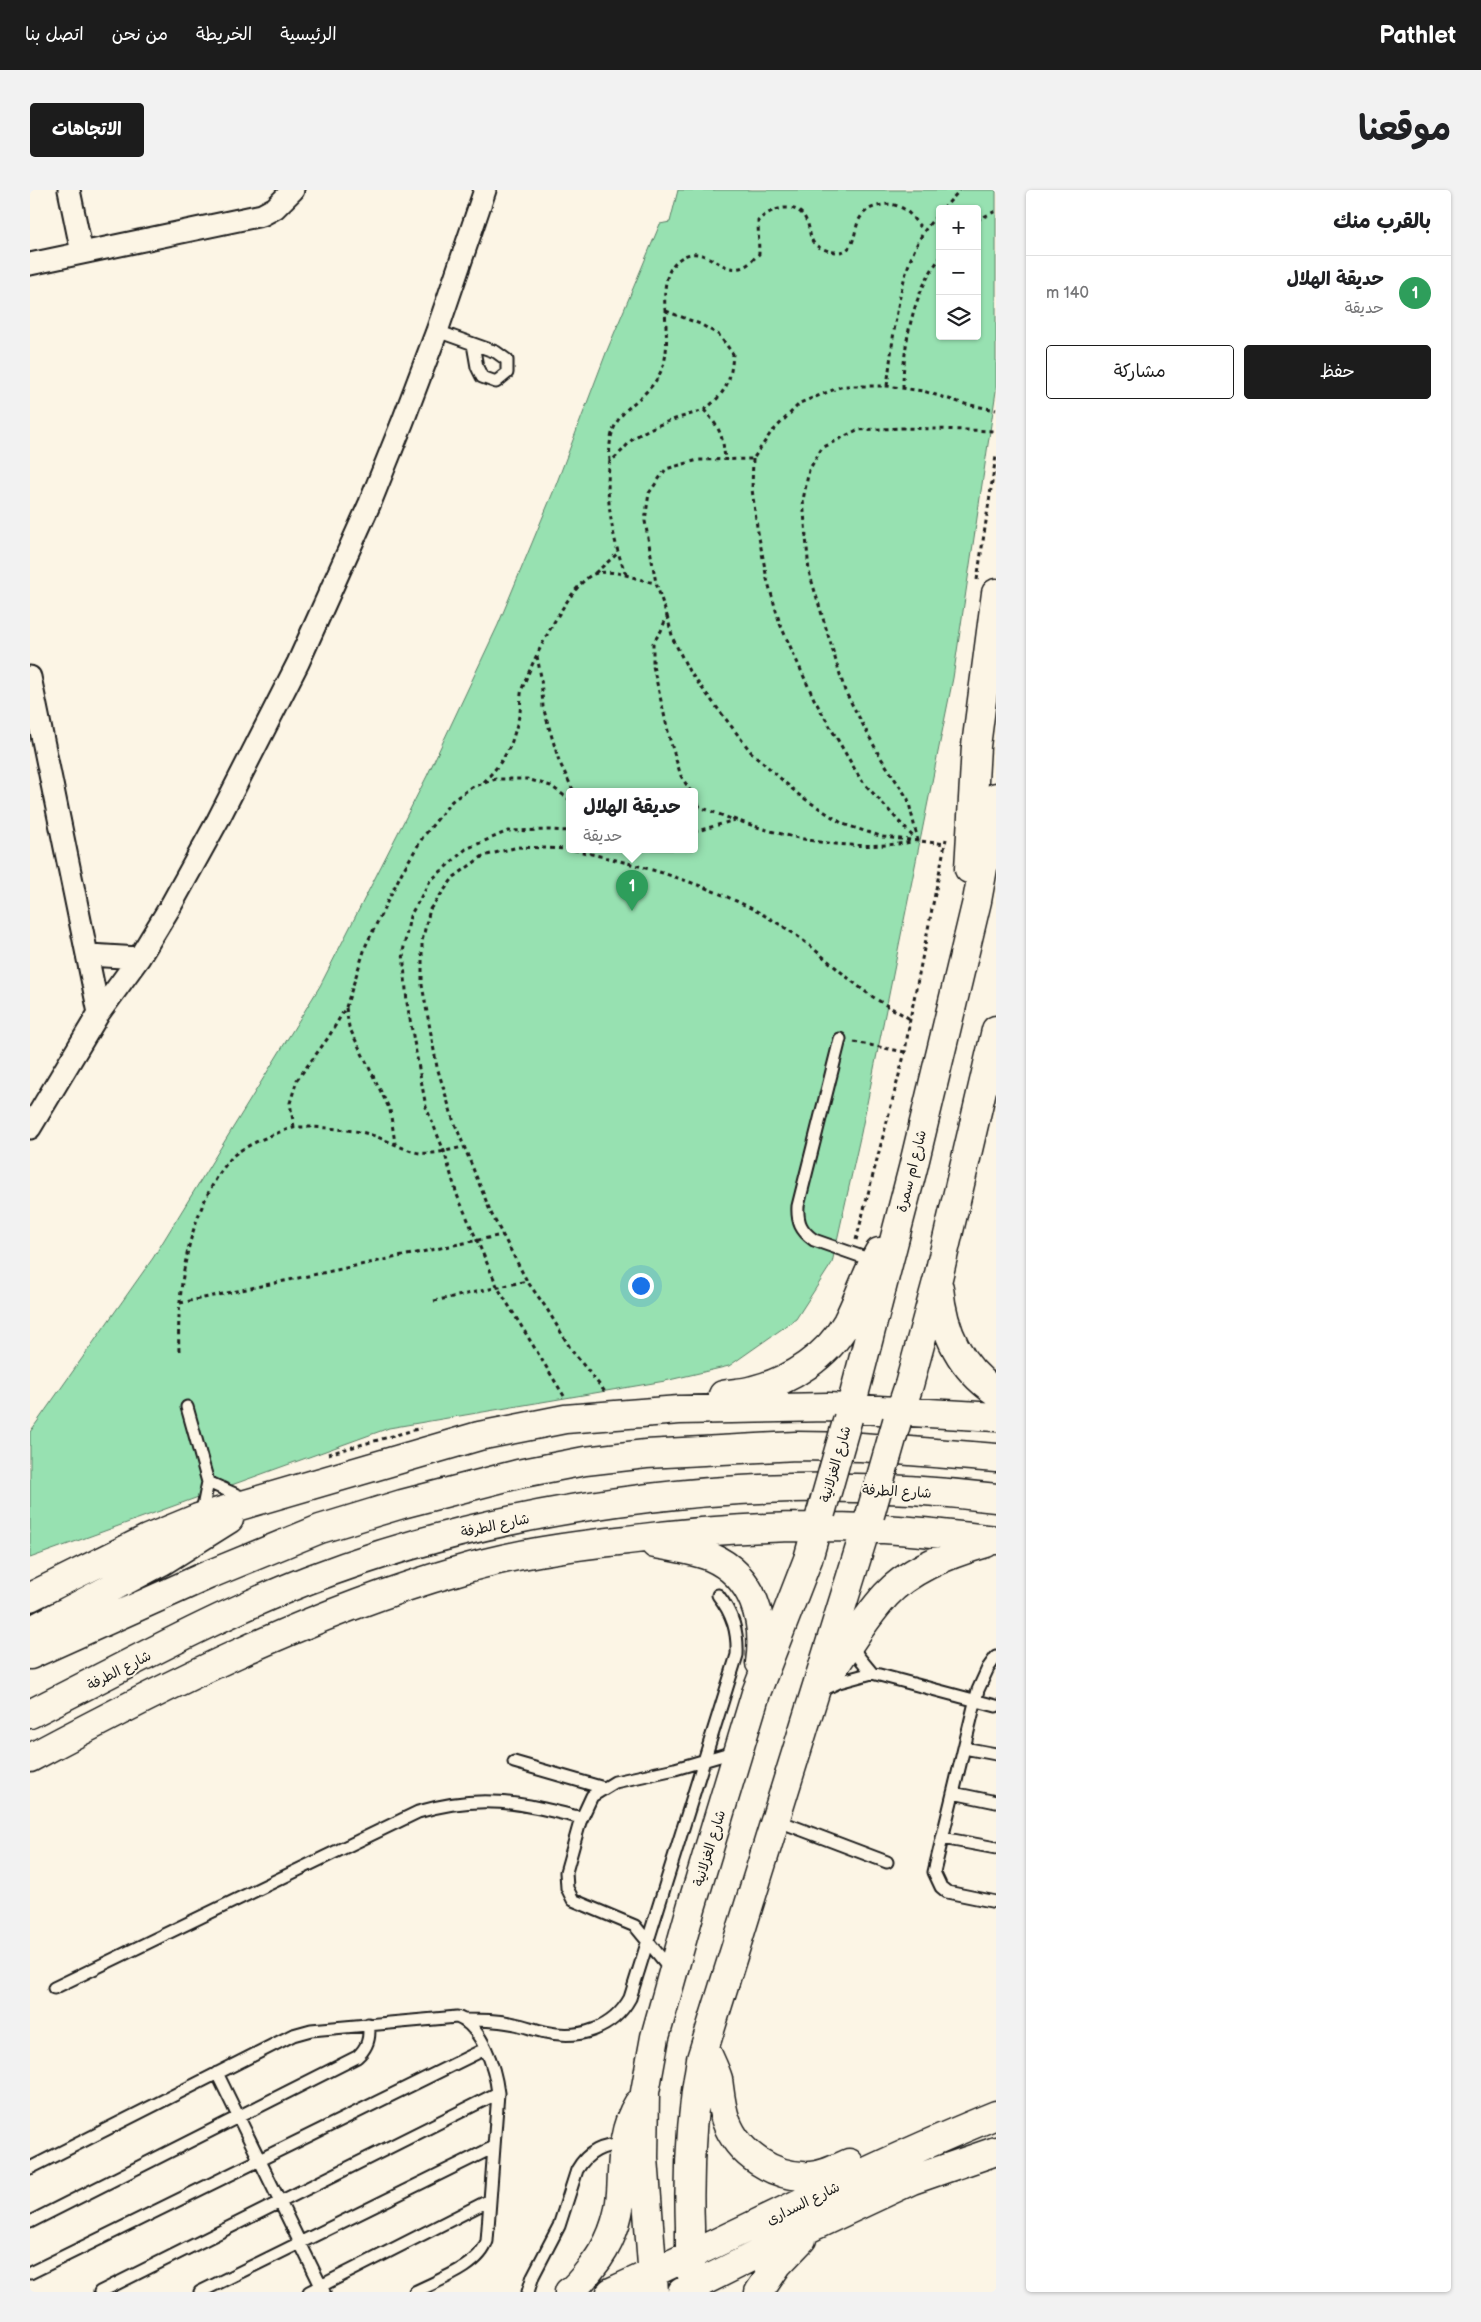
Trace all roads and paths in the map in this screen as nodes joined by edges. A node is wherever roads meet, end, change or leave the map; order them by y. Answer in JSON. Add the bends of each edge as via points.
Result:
{"nodes":[{"id":1,"x":69,"y":190,"type":"edge"},
{"id":2,"x":294,"y":190,"type":"edge"},
{"id":3,"x":485,"y":190,"type":"edge"},
{"id":4,"x":960,"y":190,"type":"edge"},
{"id":5,"x":947,"y":205,"type":"edge"},
{"id":6,"x":996,"y":211,"type":"edge"},
{"id":7,"x":936,"y":217,"type":"edge"},
{"id":8,"x":981,"y":218,"type":"edge"},
{"id":9,"x":925,"y":230,"type":"junction"},
{"id":10,"x":82,"y":253,"type":"junction"},
{"id":11,"x":936,"y":263,"type":"edge"},
{"id":12,"x":30,"y":264,"type":"edge"},
{"id":13,"x":666,"y":311,"type":"junction"},
{"id":14,"x":437,"y":331,"type":"junction"},
{"id":15,"x":473,"y":344,"type":"dead end"},
{"id":16,"x":887,"y":386,"type":"junction"},
{"id":17,"x":903,"y":388,"type":"junction"},
{"id":18,"x":704,"y":410,"type":"junction"},
{"id":19,"x":996,"y":410,"type":"edge"},
{"id":20,"x":996,"y":431,"type":"edge"},
{"id":21,"x":753,"y":459,"type":"junction"},
{"id":22,"x":725,"y":460,"type":"junction"},
{"id":23,"x":610,"y":461,"type":"junction"},
{"id":24,"x":617,"y":554,"type":"junction"},
{"id":25,"x":595,"y":573,"type":"junction"},
{"id":26,"x":626,"y":575,"type":"junction"},
{"id":27,"x":656,"y":584,"type":"junction"},
{"id":28,"x":996,"y":593,"type":"edge"},
{"id":29,"x":667,"y":616,"type":"junction"},
{"id":30,"x":537,"y":655,"type":"junction"},
{"id":31,"x":30,"y":677,"type":"edge"},
{"id":32,"x":484,"y":783,"type":"junction"},
{"id":33,"x":572,"y":788,"type":"edge"},
{"id":34,"x":688,"y":788,"type":"edge"},
{"id":35,"x":566,"y":797,"type":"edge"},
{"id":36,"x":996,"y":797,"type":"edge"},
{"id":37,"x":698,"y":804,"type":"edge"},
{"id":38,"x":733,"y":819,"type":"junction"},
{"id":39,"x":566,"y":831,"type":"edge"},
{"id":40,"x":698,"y":831,"type":"edge"},
{"id":41,"x":918,"y":841,"type":"junction"},
{"id":42,"x":946,"y":844,"type":"dead end"},
{"id":43,"x":566,"y":849,"type":"edge"},
{"id":44,"x":588,"y":853,"type":"edge"},
{"id":45,"x":971,"y":923,"type":"junction"},
{"id":46,"x":89,"y":955,"type":"junction"},
{"id":47,"x":139,"y":958,"type":"junction"},
{"id":48,"x":346,"y":1007,"type":"junction"},
{"id":49,"x":99,"y":1013,"type":"junction"},
{"id":50,"x":996,"y":1030,"type":"edge"},
{"id":51,"x":840,"y":1039,"type":"joint"},
{"id":52,"x":905,"y":1052,"type":"junction"},
{"id":53,"x":294,"y":1127,"type":"junction"},
{"id":54,"x":30,"y":1128,"type":"edge"},
{"id":55,"x":395,"y":1143,"type":"junction"},
{"id":56,"x":464,"y":1147,"type":"junction"},
{"id":57,"x":444,"y":1151,"type":"junction"},
{"id":58,"x":897,"y":1227,"type":"junction"},
{"id":59,"x":502,"y":1235,"type":"junction"},
{"id":60,"x":478,"y":1242,"type":"junction"},
{"id":61,"x":863,"y":1257,"type":"junction"},
{"id":62,"x":938,"y":1278,"type":"junction"},
{"id":63,"x":527,"y":1281,"type":"junction"},
{"id":64,"x":498,"y":1288,"type":"junction"},
{"id":65,"x":434,"y":1301,"type":"dead end"},
{"id":66,"x":180,"y":1303,"type":"junction"},
{"id":67,"x":179,"y":1352,"type":"dead end"},
{"id":68,"x":996,"y":1392,"type":"edge"},
{"id":69,"x":608,"y":1396,"type":"dead end"},
{"id":70,"x":567,"y":1401,"type":"dead end"},
{"id":71,"x":187,"y":1407,"type":"dead end"},
{"id":72,"x":679,"y":1410,"type":"junction"},
{"id":73,"x":849,"y":1413,"type":"junction"},
{"id":74,"x":899,"y":1416,"type":"junction"},
{"id":75,"x":996,"y":1417,"type":"edge"},
{"id":76,"x":996,"y":1458,"type":"edge"},
{"id":77,"x":208,"y":1482,"type":"junction"},
{"id":78,"x":996,"y":1498,"type":"edge"},
{"id":79,"x":258,"y":1499,"type":"junction"},
{"id":80,"x":198,"y":1518,"type":"junction"},
{"id":81,"x":818,"y":1520,"type":"junction"},
{"id":82,"x":868,"y":1522,"type":"junction"},
{"id":83,"x":631,"y":1539,"type":"junction"},
{"id":84,"x":995,"y":1540,"type":"edge"},
{"id":85,"x":718,"y":1595,"type":"dead end"},
{"id":86,"x":30,"y":1597,"type":"edge"},
{"id":87,"x":30,"y":1631,"type":"edge"},
{"id":88,"x":852,"y":1641,"type":"junction"},
{"id":89,"x":30,"y":1655,"type":"edge"},
{"id":90,"x":996,"y":1658,"type":"edge"},
{"id":91,"x":872,"y":1673,"type":"junction"},
{"id":92,"x":756,"y":1693,"type":"junction"},
{"id":93,"x":816,"y":1694,"type":"junction"},
{"id":94,"x":975,"y":1702,"type":"junction"},
{"id":95,"x":996,"y":1706,"type":"edge"},
{"id":96,"x":30,"y":1714,"type":"edge"},
{"id":97,"x":964,"y":1748,"type":"junction"},
{"id":98,"x":739,"y":1750,"type":"junction"},
{"id":99,"x":996,"y":1754,"type":"edge"},
{"id":100,"x":30,"y":1758,"type":"edge"},
{"id":101,"x":704,"y":1761,"type":"junction"},
{"id":102,"x":514,"y":1762,"type":"dead end"},
{"id":103,"x":604,"y":1788,"type":"junction"},
{"id":104,"x":953,"y":1793,"type":"junction"},
{"id":105,"x":996,"y":1802,"type":"edge"},
{"id":106,"x":582,"y":1818,"type":"junction"},
{"id":107,"x":776,"y":1820,"type":"junction"},
{"id":108,"x":942,"y":1838,"type":"junction"},
{"id":109,"x":996,"y":1848,"type":"edge"},
{"id":110,"x":887,"y":1862,"type":"dead end"},
{"id":111,"x":996,"y":1902,"type":"edge"},
{"id":112,"x":647,"y":1941,"type":"junction"},
{"id":113,"x":672,"y":1972,"type":"junction"},
{"id":114,"x":54,"y":1988,"type":"dead end"},
{"id":115,"x":465,"y":2020,"type":"junction"},
{"id":116,"x":368,"y":2024,"type":"junction"},
{"id":117,"x":705,"y":2048,"type":"junction"},
{"id":118,"x":485,"y":2049,"type":"junction"},
{"id":119,"x":217,"y":2073,"type":"junction"},
{"id":120,"x":646,"y":2092,"type":"junction"},
{"id":121,"x":498,"y":2093,"type":"junction"},
{"id":122,"x":996,"y":2115,"type":"edge"},
{"id":123,"x":239,"y":2118,"type":"junction"},
{"id":124,"x":624,"y":2144,"type":"junction"},
{"id":125,"x":920,"y":2146,"type":"junction"},
{"id":126,"x":494,"y":2148,"type":"junction"},
{"id":127,"x":996,"y":2151,"type":"edge"},
{"id":128,"x":260,"y":2160,"type":"junction"},
{"id":129,"x":30,"y":2168,"type":"edge"},
{"id":130,"x":490,"y":2200,"type":"junction"},
{"id":131,"x":280,"y":2202,"type":"junction"},
{"id":132,"x":30,"y":2222,"type":"edge"},
{"id":133,"x":816,"y":2225,"type":"junction"},
{"id":134,"x":300,"y":2243,"type":"junction"},
{"id":135,"x":691,"y":2256,"type":"junction"},
{"id":136,"x":30,"y":2273,"type":"edge"},
{"id":137,"x":653,"y":2283,"type":"edge"},
{"id":138,"x":322,"y":2289,"type":"edge"},
{"id":139,"x":691,"y":2290,"type":"edge"},
{"id":140,"x":100,"y":2292,"type":"edge"},
{"id":141,"x":200,"y":2292,"type":"edge"},
{"id":142,"x":309,"y":2292,"type":"edge"},
{"id":143,"x":415,"y":2292,"type":"edge"},
{"id":144,"x":528,"y":2292,"type":"edge"},
{"id":145,"x":569,"y":2292,"type":"edge"},
{"id":146,"x":611,"y":2292,"type":"edge"},
{"id":147,"x":759,"y":2292,"type":"edge"}],
"edges":[{"from":1,"to":10,"type":"street"},
{"from":2,"to":10,"type":"street","via":[[262,215]]},
{"from":3,"to":14,"type":"street"},
{"from":4,"to":5,"type":"path"},
{"from":6,"to":8,"type":"path"},
{"from":7,"to":9,"type":"path"},
{"from":9,"to":13,"type":"path","via":[[905,209],[889,203],[869,208],[859,219],[850,247],[836,252],[820,248],[812,241],[806,218],[800,211],[778,208],[766,212],[758,221],[759,254],[745,266],[731,269],[702,254],[682,257],[670,268],[664,284]]},
{"from":9,"to":16,"type":"path","via":[[911,261],[902,293]]},
{"from":10,"to":12,"type":"street"},
{"from":11,"to":17,"type":"path","via":[[929,272],[913,314],[903,363]]},
{"from":13,"to":18,"type":"path","via":[[719,335],[733,354],[728,386]]},
{"from":13,"to":23,"type":"path","via":[[668,346],[663,367],[654,383],[624,410],[609,444]]},
{"from":14,"to":15,"type":"lane"},
{"from":14,"to":47,"type":"street","via":[[370,503],[298,663],[218,820]]},
{"from":16,"to":17,"type":"path"},
{"from":16,"to":21,"type":"path","via":[[843,386],[800,403],[770,434]]},
{"from":17,"to":19,"type":"path"},
{"from":18,"to":22,"type":"path","via":[[719,427],[724,439]]},
{"from":18,"to":23,"type":"path","via":[[650,429]]},
{"from":20,"to":41,"type":"path","via":[[857,430],[822,448],[809,470],[802,500],[810,572],[845,691],[879,755],[908,799]]},
{"from":21,"to":22,"type":"path"},
{"from":21,"to":41,"type":"path","via":[[752,489],[757,527],[780,624],[814,699],[862,780]]},
{"from":22,"to":27,"type":"path","via":[[698,460],[666,469],[649,493],[645,521]]},
{"from":23,"to":24,"type":"path","via":[[610,502]]},
{"from":24,"to":25,"type":"path"},
{"from":24,"to":26,"type":"path"},
{"from":25,"to":26,"type":"path","via":[[620,572]]},
{"from":25,"to":30,"type":"path","via":[[564,605]]},
{"from":26,"to":27,"type":"path"},
{"from":27,"to":29,"type":"path"},
{"from":28,"to":45,"type":"main road","name":"شارع ام سمرة","via":[[976,746],[968,857]]},
{"from":29,"to":34,"type":"path","via":[[654,644],[654,666],[670,740],[681,776]]},
{"from":29,"to":41,"type":"path","via":[[673,639],[689,671],[750,752],[792,789],[843,824],[883,837]]},
{"from":30,"to":32,"type":"path","via":[[521,692],[520,711],[511,742]]},
{"from":30,"to":33,"type":"path","via":[[543,707],[559,761]]},
{"from":31,"to":46,"type":"street"},
{"from":32,"to":35,"type":"path","via":[[496,779],[527,779],[551,786]]},
{"from":32,"to":48,"type":"path","via":[[452,801],[423,837],[366,945]]},
{"from":36,"to":45,"type":"main road","name":"شارع ام سمرة"},
{"from":37,"to":38,"type":"path"},
{"from":38,"to":40,"type":"path"},
{"from":38,"to":41,"type":"path","via":[[776,834],[822,844],[892,845]]},
{"from":39,"to":57,"type":"path","via":[[508,831],[466,849],[430,881],[410,916],[403,952],[407,1003],[426,1107]]},
{"from":41,"to":42,"type":"path"},
{"from":43,"to":56,"type":"path","via":[[518,847],[483,856],[454,877],[430,909],[422,941],[422,985],[438,1067]]},
{"from":44,"to":52,"type":"path","via":[[702,885],[746,904],[833,963],[870,996],[910,1019]]},
{"from":45,"to":58,"type":"main road","name":"شارع ام سمرة"},
{"from":46,"to":47,"type":"street"},
{"from":46,"to":49,"type":"street"},
{"from":47,"to":49,"type":"street"},
{"from":48,"to":53,"type":"path","via":[[297,1080],[290,1103]]},
{"from":48,"to":55,"type":"path","via":[[349,1027],[390,1110]]},
{"from":49,"to":54,"type":"street"},
{"from":50,"to":62,"type":"main road"},
{"from":51,"to":52,"type":"path"},
{"from":51,"to":61,"type":"lane","via":[[797,1216],[800,1226],[814,1240]]},
{"from":52,"to":61,"type":"path"},
{"from":53,"to":55,"type":"path","via":[[355,1131]]},
{"from":53,"to":66,"type":"path","via":[[266,1137],[233,1156],[213,1187],[195,1226],[182,1275]]},
{"from":55,"to":57,"type":"path","via":[[416,1152]]},
{"from":56,"to":57,"type":"path"},
{"from":56,"to":59,"type":"path"},
{"from":57,"to":60,"type":"path","via":[[457,1195]]},
{"from":58,"to":61,"type":"main road"},
{"from":58,"to":73,"type":"main road","name":"شارع ام سمرة"},
{"from":59,"to":60,"type":"path"},
{"from":59,"to":63,"type":"path"},
{"from":60,"to":64,"type":"path"},
{"from":60,"to":66,"type":"path"},
{"from":61,"to":72,"type":"main road","via":[[846,1322],[832,1343],[816,1358],[782,1380],[753,1390],[699,1401]]},
{"from":62,"to":68,"type":"main road","via":[[942,1312],[955,1349],[967,1367]]},
{"from":62,"to":74,"type":"main road"},
{"from":63,"to":64,"type":"path"},
{"from":63,"to":69,"type":"path","via":[[572,1350]]},
{"from":64,"to":65,"type":"path"},
{"from":64,"to":70,"type":"path"},
{"from":66,"to":67,"type":"path"},
{"from":71,"to":77,"type":"lane"},
{"from":72,"to":73,"type":"main road","via":[[754,1407]]},
{"from":72,"to":79,"type":"main road","via":[[565,1419],[479,1436]]},
{"from":73,"to":74,"type":"main road"},
{"from":73,"to":81,"type":"main road","name":"شارع الغزلانية","bridge":true},
{"from":74,"to":75,"type":"main road"},
{"from":74,"to":82,"type":"main road","bridge":true},
{"from":76,"to":89,"type":"main road","via":[[861,1447],[796,1446],[646,1454],[585,1461],[518,1474],[320,1529]]},
{"from":77,"to":79,"type":"lane"},
{"from":77,"to":80,"type":"lane"},
{"from":78,"to":96,"type":"main road","name":"شارع الطرفة","via":[[852,1488],[720,1492],[598,1504],[479,1528],[356,1562],[253,1603]]},
{"from":79,"to":80,"type":"main road"},
{"from":79,"to":87,"type":"main road","via":[[162,1561]]},
{"from":80,"to":86,"type":"main road","via":[[147,1539]]},
{"from":81,"to":82,"type":"main road"},
{"from":81,"to":83,"type":"main road"},
{"from":81,"to":92,"type":"main road","name":"شارع الغزلانية","via":[[808,1560]]},
{"from":82,"to":84,"type":"main road"},
{"from":82,"to":93,"type":"main road"},
{"from":83,"to":92,"type":"main road","via":[[712,1558],[745,1584],[762,1625],[762,1654]]},
{"from":83,"to":100,"type":"main road","via":[[576,1545],[458,1570],[340,1610],[127,1706]]},
{"from":84,"to":88,"type":"main road","via":[[917,1571],[886,1594]]},
{"from":85,"to":101,"type":"lane","via":[[734,1622],[737,1655]]},
{"from":88,"to":91,"type":"lane","via":[[858,1656]]},
{"from":88,"to":93,"type":"main road"},
{"from":90,"to":94,"type":"lane","via":[[982,1679]]},
{"from":91,"to":93,"type":"lane","via":[[838,1682]]},
{"from":91,"to":94,"type":"lane"},
{"from":92,"to":98,"type":"main road","name":"شارع الغزلانية"},
{"from":93,"to":107,"type":"main road"},
{"from":94,"to":95,"type":"lane"},
{"from":94,"to":97,"type":"lane"},
{"from":97,"to":99,"type":"lane"},
{"from":97,"to":104,"type":"lane"},
{"from":98,"to":101,"type":"lane"},
{"from":98,"to":113,"type":"main road","name":"شارع الغزلانية"},
{"from":101,"to":103,"type":"lane","via":[[615,1782]]},
{"from":101,"to":112,"type":"lane"},
{"from":102,"to":103,"type":"lane"},
{"from":103,"to":106,"type":"lane","via":[[592,1796]]},
{"from":104,"to":105,"type":"lane"},
{"from":104,"to":108,"type":"lane"},
{"from":106,"to":112,"type":"lane","via":[[566,1872],[567,1888],[573,1900],[635,1926]]},
{"from":106,"to":114,"type":"lane","via":[[524,1803],[499,1801],[443,1805],[418,1812]]},
{"from":107,"to":110,"type":"lane"},
{"from":107,"to":117,"type":"main road"},
{"from":108,"to":109,"type":"lane"},
{"from":108,"to":111,"type":"lane","via":[[934,1872],[941,1887],[955,1895]]},
{"from":112,"to":113,"type":"lane"},
{"from":112,"to":115,"type":"lane","via":[[624,2010],[602,2027],[561,2034],[501,2021]]},
{"from":113,"to":120,"type":"main road","name":"شارع الغزلانية","via":[[655,2037]]},
{"from":115,"to":116,"type":"lane","via":[[448,2017]]},
{"from":115,"to":118,"type":"lane","via":[[477,2032]]},
{"from":116,"to":119,"type":"lane","via":[[293,2035]]},
{"from":116,"to":123,"type":"lane","via":[[367,2046],[357,2057]]},
{"from":117,"to":125,"type":"main road","via":[[717,2078],[720,2105],[734,2138],[756,2160],[778,2172],[820,2175],[882,2149]]},
{"from":117,"to":135,"type":"main road","via":[[694,2098],[690,2141]]},
{"from":118,"to":121,"type":"lane"},
{"from":118,"to":128,"type":"lane"},
{"from":119,"to":123,"type":"lane"},
{"from":119,"to":129,"type":"lane"},
{"from":120,"to":124,"type":"main road","via":[[636,2108]]},
{"from":120,"to":137,"type":"main road","name":"شارع الغزلانية","via":[[644,2158]]},
{"from":121,"to":126,"type":"lane"},
{"from":121,"to":131,"type":"lane"},
{"from":122,"to":125,"type":"main road","name":"شارع السدارى"},
{"from":123,"to":128,"type":"lane"},
{"from":123,"to":132,"type":"lane"},
{"from":124,"to":144,"type":"lane","via":[[597,2149],[582,2162],[559,2226]]},
{"from":124,"to":145,"type":"main road","via":[[621,2194],[614,2228],[598,2261]]},
{"from":125,"to":135,"type":"main road","name":"شارع السدارى"},
{"from":126,"to":130,"type":"lane"},
{"from":126,"to":134,"type":"lane"},
{"from":127,"to":133,"type":"main road","name":"شارع السدارى","via":[[912,2180]]},
{"from":128,"to":131,"type":"lane"},
{"from":128,"to":136,"type":"lane"},
{"from":130,"to":138,"type":"lane"},
{"from":130,"to":143,"type":"lane","via":[[487,2241],[481,2254],[470,2264]]},
{"from":131,"to":134,"type":"lane"},
{"from":131,"to":140,"type":"lane"},
{"from":133,"to":139,"type":"main road","name":"شارع السدارى"},
{"from":133,"to":147,"type":"main road","via":[[778,2264]]},
{"from":134,"to":138,"type":"lane"},
{"from":134,"to":141,"type":"lane"},
{"from":135,"to":137,"type":"main road","name":"شارع السدارى"},
{"from":135,"to":139,"type":"main road"},
{"from":137,"to":146,"type":"main road","name":"شارع السدارى"},
{"from":138,"to":142,"type":"lane"}]}
